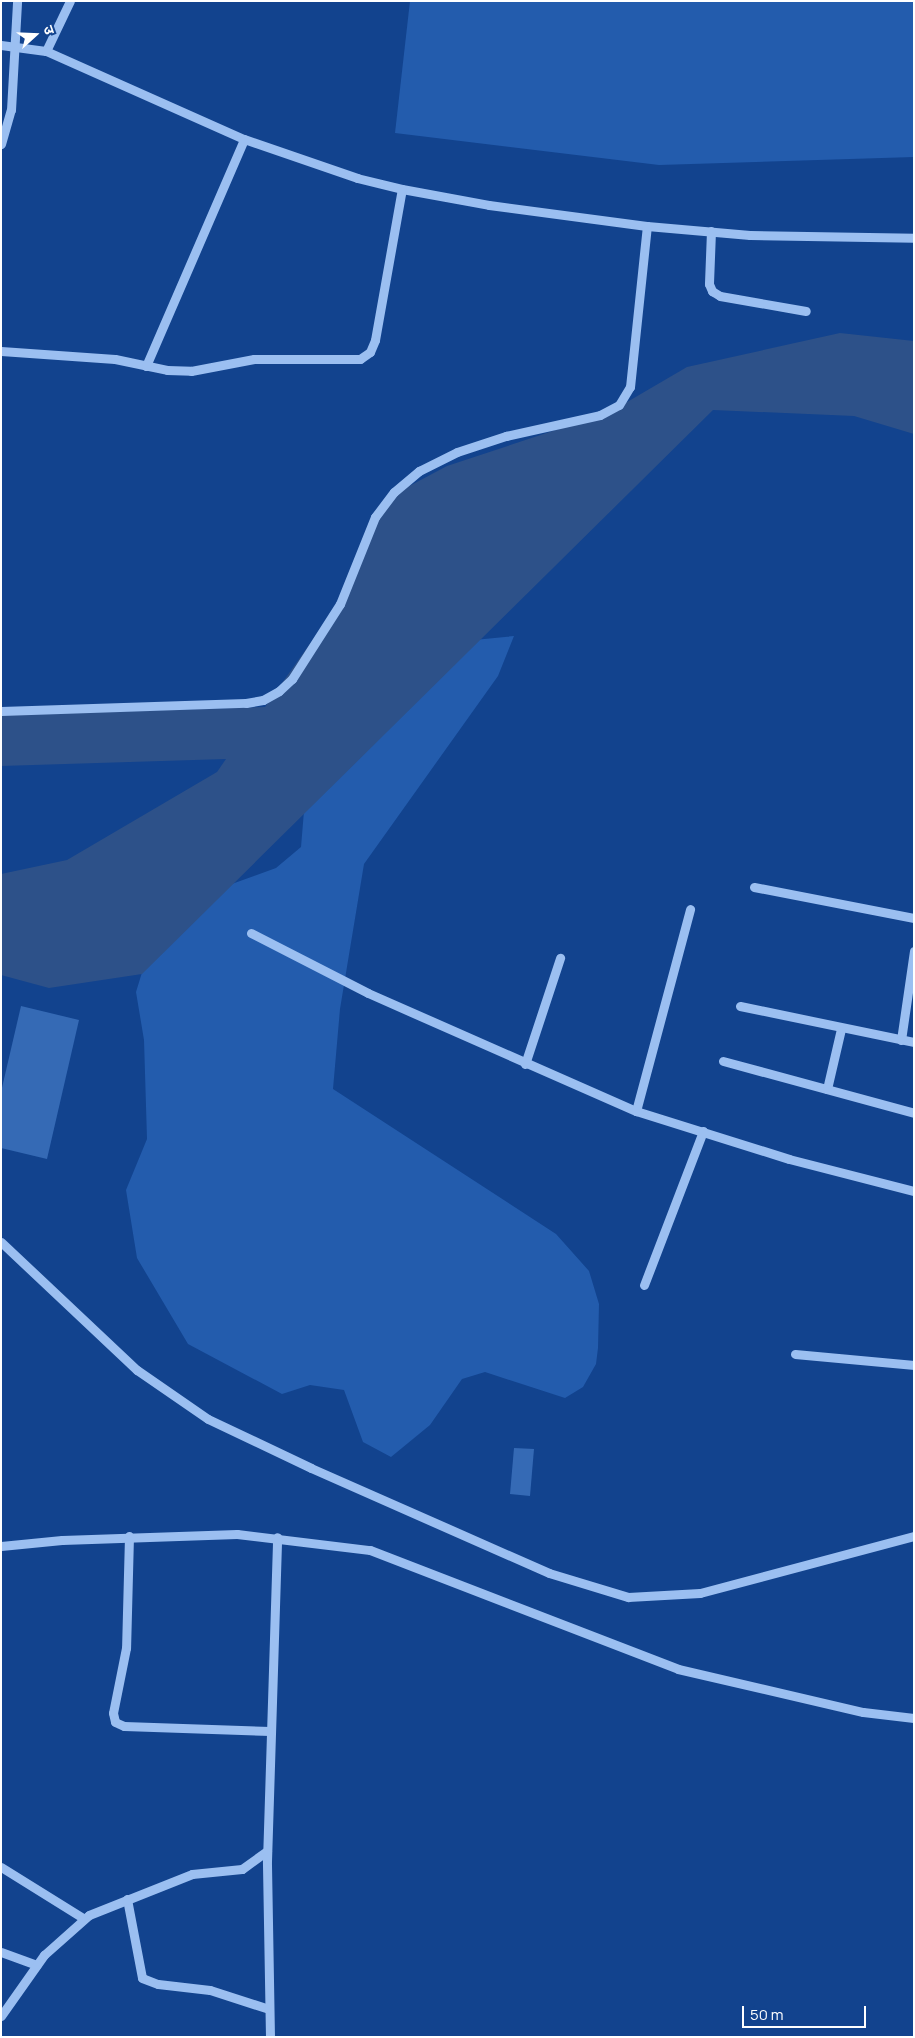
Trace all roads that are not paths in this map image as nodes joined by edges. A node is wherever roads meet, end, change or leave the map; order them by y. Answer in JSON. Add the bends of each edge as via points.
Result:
{"nodes":[{"id":1,"x":17,"y":1,"type":"edge"},
{"id":2,"x":70,"y":1,"type":"edge"},
{"id":3,"x":1,"y":45,"type":"edge"},
{"id":4,"x":16,"y":47,"type":"junction"},
{"id":5,"x":46,"y":51,"type":"junction"},
{"id":6,"x":244,"y":139,"type":"junction"},
{"id":7,"x":1,"y":144,"type":"edge"},
{"id":8,"x":402,"y":189,"type":"junction"},
{"id":9,"x":647,"y":226,"type":"junction"},
{"id":10,"x":710,"y":231,"type":"junction"},
{"id":11,"x":914,"y":238,"type":"edge"},
{"id":12,"x":806,"y":311,"type":"dead end"},
{"id":13,"x":1,"y":351,"type":"edge"},
{"id":14,"x":146,"y":366,"type":"junction"},
{"id":15,"x":1,"y":711,"type":"edge"},
{"id":16,"x":754,"y":887,"type":"dead end"},
{"id":17,"x":690,"y":909,"type":"dead end"},
{"id":18,"x":914,"y":918,"type":"edge"},
{"id":19,"x":251,"y":933,"type":"dead end"},
{"id":20,"x":914,"y":951,"type":"edge"},
{"id":21,"x":560,"y":958,"type":"dead end"},
{"id":22,"x":740,"y":1006,"type":"dead end"},
{"id":23,"x":840,"y":1029,"type":"junction"},
{"id":24,"x":901,"y":1040,"type":"junction"},
{"id":25,"x":914,"y":1042,"type":"edge"},
{"id":26,"x":723,"y":1061,"type":"dead end"},
{"id":27,"x":525,"y":1064,"type":"junction"},
{"id":28,"x":828,"y":1089,"type":"junction"},
{"id":29,"x":636,"y":1111,"type":"junction"},
{"id":30,"x":914,"y":1113,"type":"edge"},
{"id":31,"x":703,"y":1131,"type":"junction"},
{"id":32,"x":914,"y":1191,"type":"edge"},
{"id":33,"x":1,"y":1242,"type":"edge"},
{"id":34,"x":644,"y":1285,"type":"dead end"},
{"id":35,"x":795,"y":1354,"type":"dead end"},
{"id":36,"x":914,"y":1365,"type":"edge"},
{"id":37,"x":129,"y":1536,"type":"junction"},
{"id":38,"x":914,"y":1536,"type":"edge"},
{"id":39,"x":277,"y":1537,"type":"junction"},
{"id":40,"x":1,"y":1546,"type":"edge"},
{"id":41,"x":914,"y":1718,"type":"edge"},
{"id":42,"x":270,"y":1731,"type":"junction"},
{"id":43,"x":267,"y":1851,"type":"junction"},
{"id":44,"x":1,"y":1867,"type":"edge"},
{"id":45,"x":127,"y":1899,"type":"junction"},
{"id":46,"x":83,"y":1918,"type":"junction"},
{"id":47,"x":1,"y":1952,"type":"edge"},
{"id":48,"x":37,"y":1965,"type":"junction"},
{"id":49,"x":270,"y":2009,"type":"junction"},
{"id":50,"x":1,"y":2016,"type":"edge"},
{"id":51,"x":270,"y":2037,"type":"edge"}],
"edges":[{"from":1,"to":4,"type":"street"},
{"from":2,"to":5,"type":"street"},
{"from":3,"to":4,"type":"street"},
{"from":4,"to":5,"type":"street"},
{"from":4,"to":7,"type":"street","via":[[11,110]]},
{"from":5,"to":6,"type":"street"},
{"from":6,"to":8,"type":"street","via":[[357,178]]},
{"from":6,"to":14,"type":"street"},
{"from":8,"to":9,"type":"street","via":[[489,206]]},
{"from":8,"to":14,"type":"street","via":[[375,340],[370,352],[360,359],[254,359],[191,371]]},
{"from":9,"to":10,"type":"street"},
{"from":9,"to":15,"type":"street","via":[[631,381],[619,405],[600,415],[506,436],[457,452],[419,471],[394,492],[375,517],[340,604],[292,679],[279,691],[263,700],[246,703]]},
{"from":10,"to":11,"type":"street"},
{"from":10,"to":12,"type":"street","via":[[709,284],[712,291],[720,296]]},
{"from":13,"to":14,"type":"street","via":[[81,355]]},
{"from":16,"to":18,"type":"street"},
{"from":17,"to":29,"type":"street"},
{"from":19,"to":27,"type":"street","via":[[368,993]]},
{"from":20,"to":24,"type":"street"},
{"from":21,"to":27,"type":"street"},
{"from":22,"to":23,"type":"street"},
{"from":23,"to":24,"type":"street"},
{"from":23,"to":28,"type":"street"},
{"from":24,"to":25,"type":"street"},
{"from":26,"to":28,"type":"street"},
{"from":27,"to":29,"type":"street"},
{"from":28,"to":30,"type":"street"},
{"from":29,"to":31,"type":"street"},
{"from":31,"to":32,"type":"street","via":[[789,1159]]},
{"from":31,"to":34,"type":"street"},
{"from":33,"to":38,"type":"street","via":[[136,1370],[208,1419],[549,1573],[628,1597],[700,1593]]},
{"from":35,"to":36,"type":"street"},
{"from":37,"to":39,"type":"street"},
{"from":37,"to":40,"type":"street"},
{"from":37,"to":42,"type":"street","via":[[126,1648],[113,1713],[115,1722],[124,1726]]},
{"from":39,"to":41,"type":"street","via":[[370,1550],[678,1668],[862,1712]]},
{"from":39,"to":42,"type":"street"},
{"from":42,"to":43,"type":"street"},
{"from":43,"to":45,"type":"street","via":[[242,1869],[192,1874]]},
{"from":43,"to":49,"type":"street"},
{"from":44,"to":46,"type":"street"},
{"from":45,"to":46,"type":"street"},
{"from":45,"to":49,"type":"street","via":[[142,1978],[158,1984],[210,1990]]},
{"from":46,"to":48,"type":"street"},
{"from":47,"to":48,"type":"street"},
{"from":48,"to":50,"type":"street"},
{"from":49,"to":51,"type":"street"}]}
